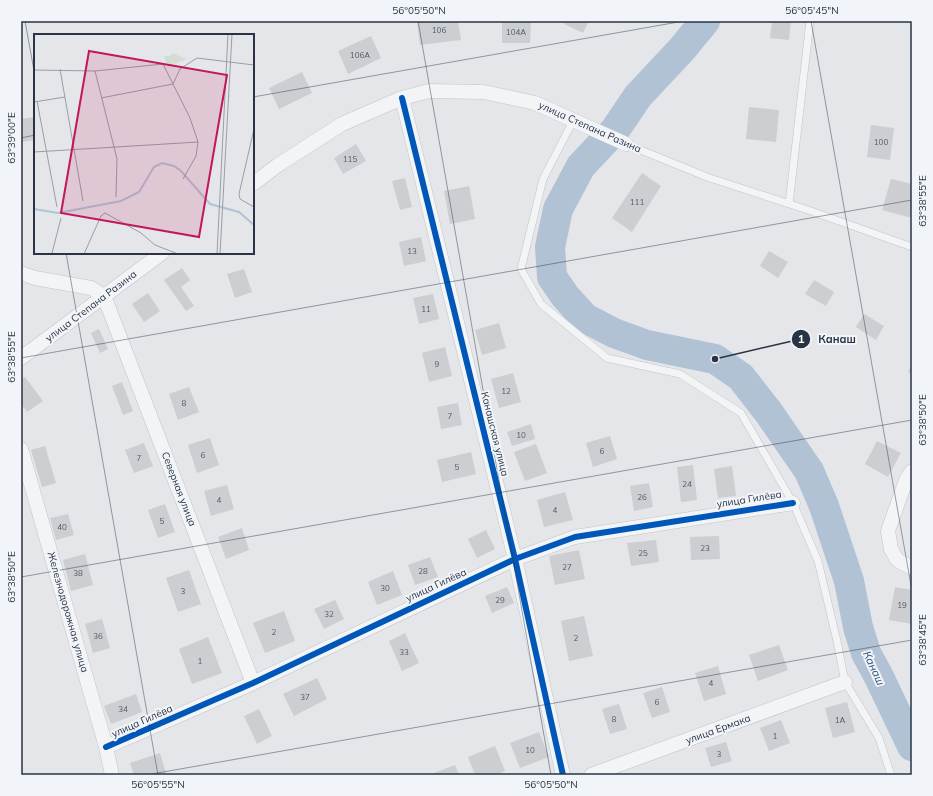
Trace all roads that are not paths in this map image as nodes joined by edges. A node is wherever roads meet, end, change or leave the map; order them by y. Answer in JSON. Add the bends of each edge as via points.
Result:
{"nodes":[{"id":1,"x":810,"y":21,"type":"edge"},
{"id":2,"x":402,"y":98,"type":"junction"},
{"id":3,"x":577,"y":122,"type":"junction"},
{"id":4,"x":626,"y":144,"type":"joint"},
{"id":5,"x":254,"y":183,"type":"edge"},
{"id":6,"x":789,"y":204,"type":"junction"},
{"id":7,"x":912,"y":248,"type":"edge"},
{"id":8,"x":161,"y":254,"type":"edge"},
{"id":9,"x":21,"y":273,"type":"edge"},
{"id":10,"x":104,"y":296,"type":"junction"},
{"id":11,"x":21,"y":358,"type":"edge"},
{"id":12,"x":21,"y":449,"type":"edge"},
{"id":13,"x":912,"y":471,"type":"edge"},
{"id":14,"x":793,"y":503,"type":"junction"},
{"id":15,"x":515,"y":559,"type":"junction"},
{"id":16,"x":912,"y":568,"type":"edge"},
{"id":17,"x":846,"y":682,"type":"junction"},
{"id":18,"x":253,"y":683,"type":"junction"},
{"id":19,"x":106,"y":747,"type":"junction"},
{"id":20,"x":112,"y":775,"type":"edge"},
{"id":21,"x":563,"y":775,"type":"edge"},
{"id":22,"x":591,"y":775,"type":"edge"},
{"id":23,"x":890,"y":775,"type":"edge"}],
"edges":[{"from":1,"to":6,"type":"lane"},
{"from":2,"to":3,"type":"street","name":"улица Степана Разина","via":[[429,91],[484,92],[535,103]]},
{"from":2,"to":5,"type":"street","name":"улица Степана Разина","via":[[342,124]]},
{"from":2,"to":15,"type":"street","name":"Канашская улица"},
{"from":3,"to":4,"type":"street","name":"улица Степана Разина"},
{"from":3,"to":14,"type":"lane","via":[[543,179],[521,269],[541,304],[607,358],[680,374],[740,413]]},
{"from":4,"to":6,"type":"lane","name":"улица Степана Разина","via":[[707,177]]},
{"from":6,"to":7,"type":"lane","name":"улица Степана Разина"},
{"from":8,"to":10,"type":"street","name":"улица Степана Разина"},
{"from":9,"to":10,"type":"street","via":[[42,280],[91,288]]},
{"from":10,"to":11,"type":"street","name":"улица Степана Разина"},
{"from":10,"to":18,"type":"street","name":"Северная улица"},
{"from":12,"to":19,"type":"street","name":"Железнодорожная улица"},
{"from":13,"to":16,"type":"street","via":[[906,480],[888,530],[891,549],[897,560]]},
{"from":14,"to":15,"type":"street","name":"улица Гилёва","via":[[575,537]]},
{"from":14,"to":17,"type":"lane","via":[[818,561]]},
{"from":15,"to":18,"type":"street","name":"улица Гилёва"},
{"from":15,"to":21,"type":"street","name":"Канашская улица"},
{"from":17,"to":22,"type":"street","name":"улица Ермака"},
{"from":17,"to":23,"type":"lane","via":[[879,738]]},
{"from":18,"to":19,"type":"street","name":"улица Гилёва"},
{"from":19,"to":20,"type":"street","name":"Железнодорожная улица"}]}
